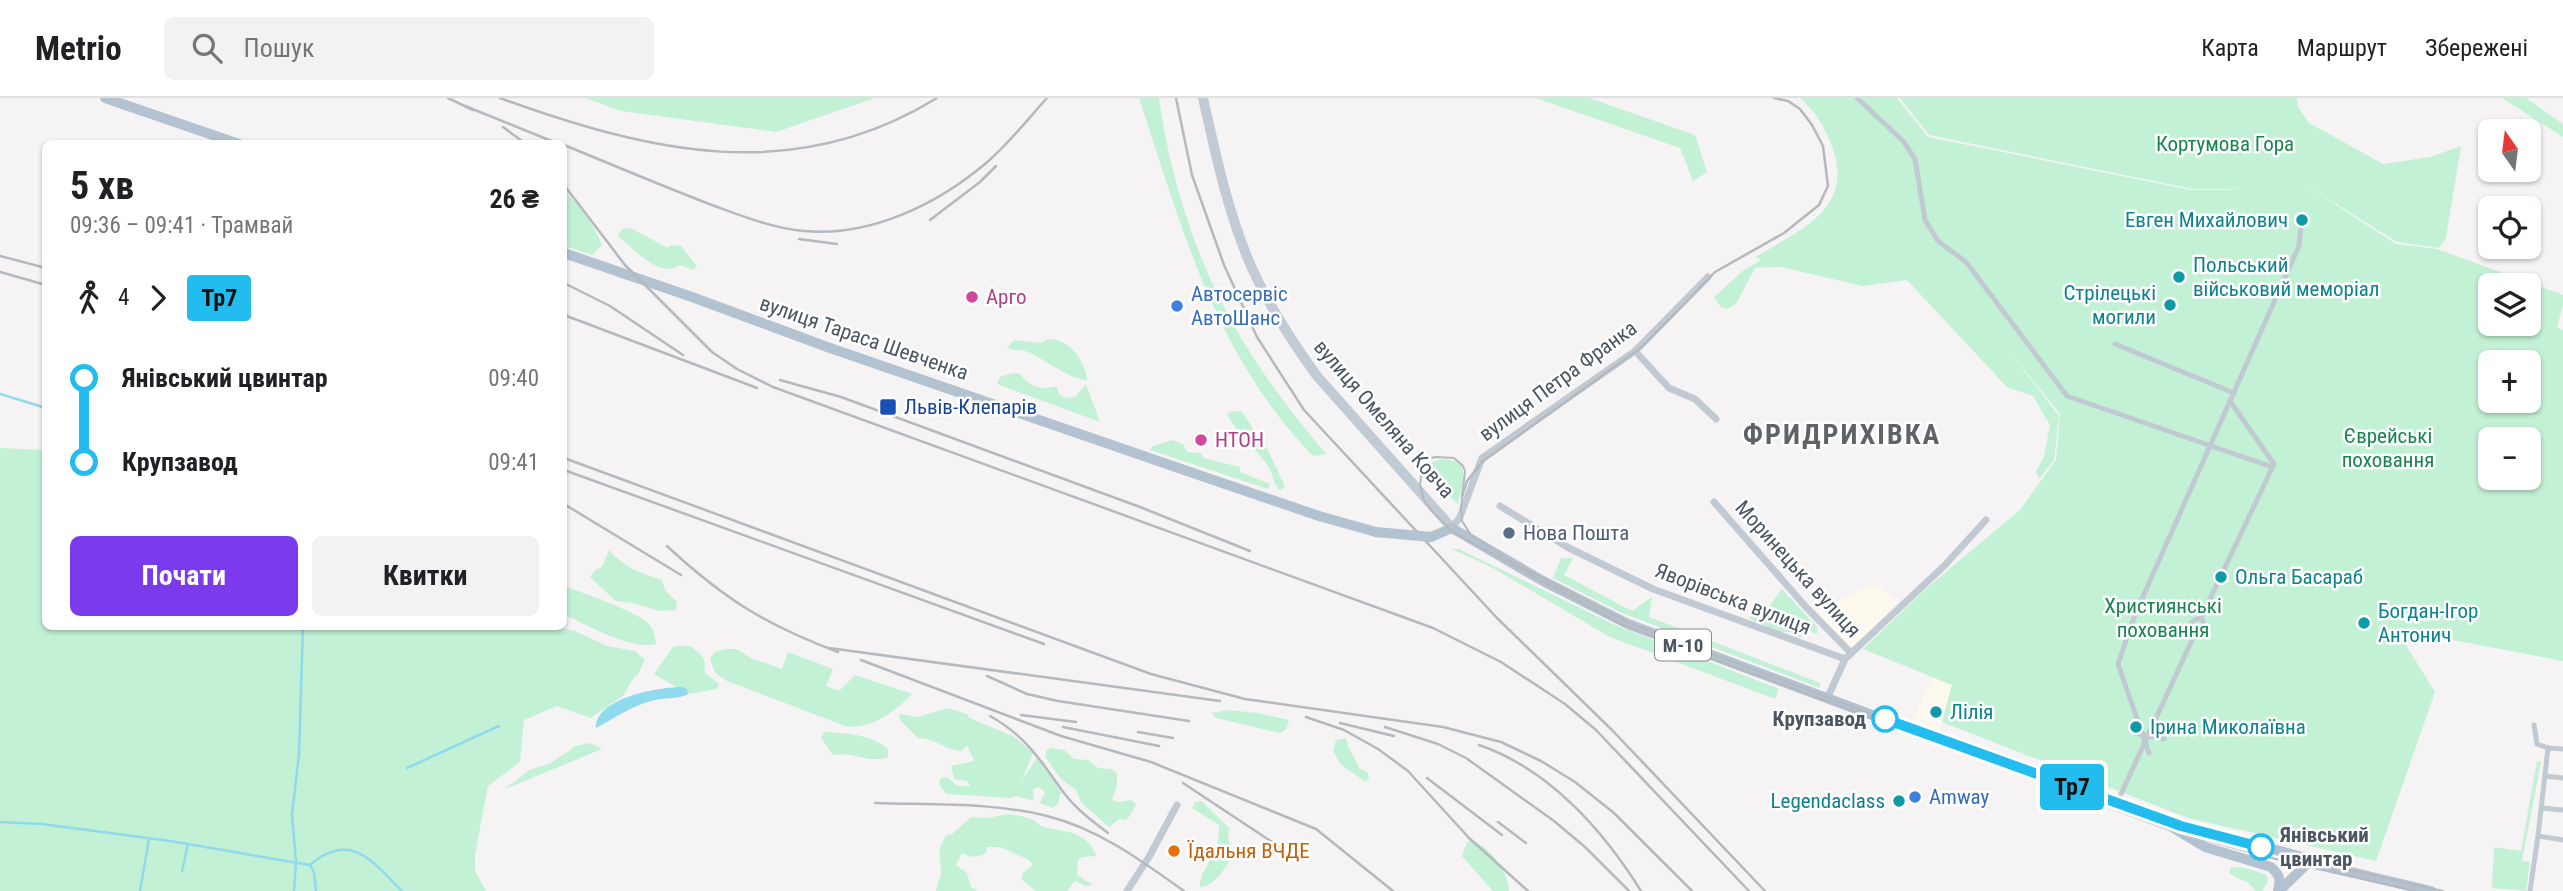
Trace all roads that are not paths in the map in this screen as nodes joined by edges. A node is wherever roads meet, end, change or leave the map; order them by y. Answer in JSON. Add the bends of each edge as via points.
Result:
{"nodes":[{"id":1,"x":105,"y":98,"type":"edge"},
{"id":2,"x":1203,"y":98,"type":"edge"},
{"id":3,"x":1857,"y":98,"type":"edge"},
{"id":4,"x":227,"y":140,"type":"edge"},
{"id":5,"x":2301,"y":226,"type":"dead end"},
{"id":6,"x":567,"y":254,"type":"edge"},
{"id":7,"x":1708,"y":277,"type":"dead end"},
{"id":8,"x":2115,"y":344,"type":"dead end"},
{"id":9,"x":1635,"y":351,"type":"junction"},
{"id":10,"x":2234,"y":393,"type":"junction"},
{"id":11,"x":2230,"y":401,"type":"junction"},
{"id":12,"x":1716,"y":419,"type":"dead end"},
{"id":13,"x":2210,"y":446,"type":"junction"},
{"id":14,"x":2272,"y":467,"type":"junction"},
{"id":15,"x":1714,"y":502,"type":"dead end"},
{"id":16,"x":1500,"y":506,"type":"dead end"},
{"id":17,"x":1986,"y":520,"type":"dead end"},
{"id":18,"x":1452,"y":528,"type":"junction"},
{"id":19,"x":2201,"y":618,"type":"junction"},
{"id":20,"x":2193,"y":638,"type":"junction"},
{"id":21,"x":1848,"y":656,"type":"junction"},
{"id":22,"x":1827,"y":699,"type":"junction"},
{"id":23,"x":2534,"y":725,"type":"dead end"},
{"id":24,"x":2135,"y":733,"type":"dead end"},
{"id":25,"x":2145,"y":738,"type":"junction"},
{"id":26,"x":2164,"y":738,"type":"dead end"},
{"id":27,"x":2137,"y":746,"type":"dead end"},
{"id":28,"x":2548,"y":748,"type":"junction"},
{"id":29,"x":2563,"y":749,"type":"edge"},
{"id":30,"x":2150,"y":753,"type":"dead end"},
{"id":31,"x":2545,"y":776,"type":"junction"},
{"id":32,"x":2563,"y":778,"type":"edge"},
{"id":33,"x":1177,"y":805,"type":"dead end"},
{"id":34,"x":2115,"y":806,"type":"junction"},
{"id":35,"x":2542,"y":808,"type":"junction"},
{"id":36,"x":2563,"y":810,"type":"edge"},
{"id":37,"x":2170,"y":827,"type":"junction"},
{"id":38,"x":2538,"y":836,"type":"junction"},
{"id":39,"x":2563,"y":840,"type":"edge"},
{"id":40,"x":2309,"y":862,"type":"junction"},
{"id":41,"x":2404,"y":888,"type":"edge"},
{"id":42,"x":1127,"y":891,"type":"edge"},
{"id":43,"x":2279,"y":891,"type":"edge"},
{"id":44,"x":2431,"y":891,"type":"edge"},
{"id":45,"x":2530,"y":891,"type":"edge"}],
"edges":[{"from":1,"to":4,"type":"main road"},
{"from":2,"to":18,"type":"main road","name":"вулиця Омеляна Ковча","via":[[1233,219],[1266,296],[1317,376]]},
{"from":3,"to":13,"type":"street","via":[[1903,141],[1915,159],[1925,220],[1938,241],[1966,262],[2067,396]]},
{"from":5,"to":10,"type":"street","via":[[2299,246]]},
{"from":6,"to":18,"type":"main road","name":"вулиця Тараса Шевченка","bridge":true,"via":[[1310,513],[1376,532],[1431,537]]},
{"from":7,"to":9,"type":"street","name":"вулиця Петра Франка"},
{"from":8,"to":10,"type":"street"},
{"from":9,"to":12,"type":"street","via":[[1665,384],[1695,399]]},
{"from":9,"to":18,"type":"street","name":"вулиця Петра Франка","via":[[1482,458]]},
{"from":10,"to":11,"type":"street"},
{"from":11,"to":13,"type":"street"},
{"from":11,"to":14,"type":"street"},
{"from":13,"to":14,"type":"street"},
{"from":13,"to":25,"type":"street","via":[[2136,612],[2118,664]]},
{"from":14,"to":19,"type":"street"},
{"from":15,"to":21,"type":"street","name":"Моринецька вулиця"},
{"from":16,"to":21,"type":"street","name":"Яворівська вулиця","via":[[1569,548],[1653,589]]},
{"from":17,"to":21,"type":"street"},
{"from":18,"to":22,"type":"main road","number":"М-10","via":[[1628,624]]},
{"from":19,"to":20,"type":"street","via":[[2204,631]]},
{"from":19,"to":20,"type":"street","via":[[2190,625]]},
{"from":20,"to":25,"type":"street"},
{"from":21,"to":22,"type":"street","name":"Моринецька вулиця"},
{"from":22,"to":34,"type":"main road","number":"М-10"},
{"from":23,"to":28,"type":"street","via":[[2537,744]]},
{"from":24,"to":25,"type":"street"},
{"from":25,"to":26,"type":"street"},
{"from":25,"to":27,"type":"street"},
{"from":25,"to":30,"type":"street"},
{"from":25,"to":34,"type":"street"},
{"from":28,"to":29,"type":"street"},
{"from":28,"to":31,"type":"street"},
{"from":31,"to":32,"type":"street"},
{"from":31,"to":35,"type":"street"},
{"from":33,"to":42,"type":"street"},
{"from":34,"to":37,"type":"main road","number":"М-10"},
{"from":35,"to":36,"type":"street"},
{"from":35,"to":38,"type":"street"},
{"from":37,"to":40,"type":"main road","number":"М-10","via":[[2181,826]]},
{"from":37,"to":43,"type":"main road","number":"М-10","via":[[2205,847],[2272,867],[2278,873]]},
{"from":38,"to":39,"type":"street"},
{"from":38,"to":45,"type":"street"},
{"from":40,"to":41,"type":"main road","number":"М-10"},
{"from":40,"to":43,"type":"main road"},
{"from":41,"to":44,"type":"main road","number":"М-10"}]}
